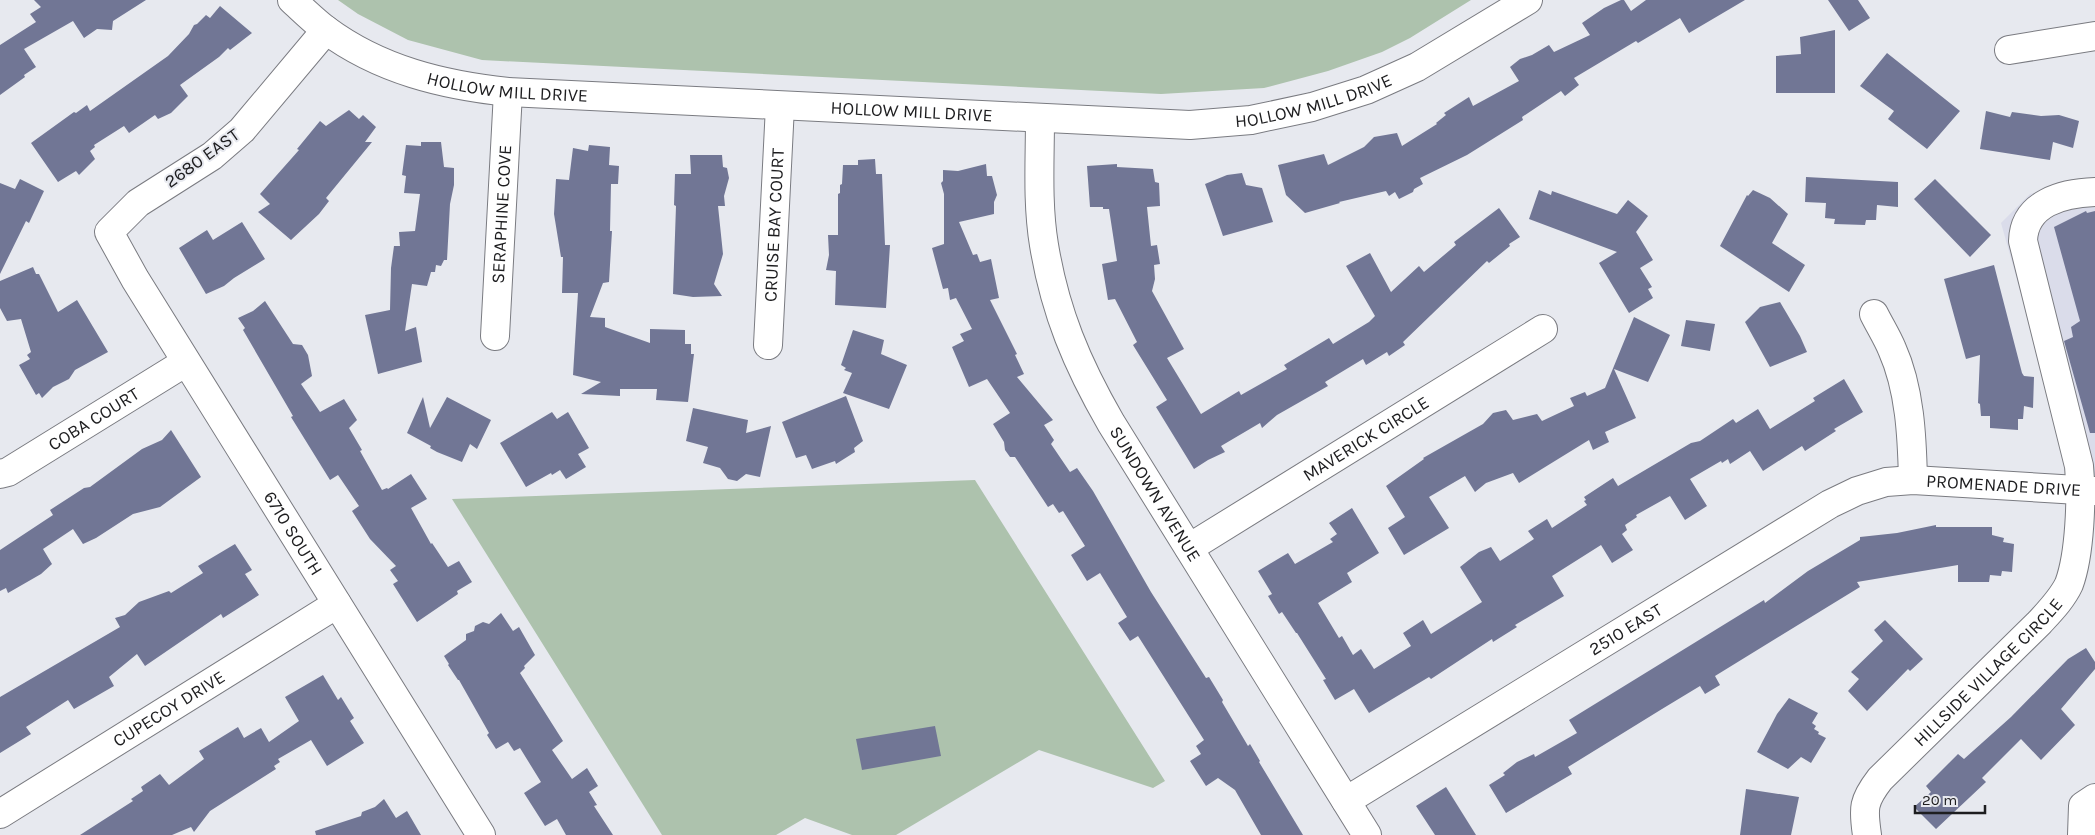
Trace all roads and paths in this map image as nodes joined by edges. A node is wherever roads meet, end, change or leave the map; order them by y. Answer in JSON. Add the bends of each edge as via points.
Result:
{"nodes":[{"id":1,"x":292,"y":0,"type":"edge"},
{"id":2,"x":1528,"y":0,"type":"edge"},
{"id":3,"x":326,"y":30,"type":"junction"},
{"id":4,"x":2095,"y":36,"type":"edge"},
{"id":5,"x":2009,"y":50,"type":"dead end"},
{"id":6,"x":508,"y":92,"type":"junction"},
{"id":7,"x":780,"y":106,"type":"junction"},
{"id":8,"x":1040,"y":118,"type":"junction"},
{"id":9,"x":2095,"y":192,"type":"edge"},
{"id":10,"x":109,"y":232,"type":"joint"},
{"id":11,"x":1874,"y":314,"type":"dead end"},
{"id":12,"x":1542,"y":329,"type":"dead end"},
{"id":13,"x":495,"y":336,"type":"dead end"},
{"id":14,"x":768,"y":345,"type":"dead end"},
{"id":15,"x":186,"y":362,"type":"junction"},
{"id":16,"x":0,"y":474,"type":"edge"},
{"id":17,"x":1913,"y":480,"type":"junction"},
{"id":18,"x":2088,"y":490,"type":"edge"},
{"id":19,"x":1189,"y":548,"type":"junction"},
{"id":20,"x":337,"y":604,"type":"junction"},
{"id":21,"x":2095,"y":798,"type":"edge"},
{"id":22,"x":1346,"y":801,"type":"junction"},
{"id":23,"x":0,"y":814,"type":"edge"},
{"id":24,"x":481,"y":835,"type":"edge"},
{"id":25,"x":1368,"y":835,"type":"edge"},
{"id":26,"x":1867,"y":835,"type":"edge"},
{"id":27,"x":2082,"y":835,"type":"edge"}],
"edges":[{"from":1,"to":3,"type":"street","name":"HOLLOW MILL DRIVE"},
{"from":2,"to":8,"type":"street","name":"HOLLOW MILL DRIVE","via":[[1417,67],[1366,90],[1312,108],[1251,120],[1190,125]]},
{"from":3,"to":6,"type":"street","name":"HOLLOW MILL DRIVE","via":[[359,51],[429,80]]},
{"from":3,"to":10,"type":"street","name":"2680 EAST","via":[[242,130],[212,156],[138,204]]},
{"from":4,"to":5,"type":"street"},
{"from":6,"to":7,"type":"street","name":"HOLLOW MILL DRIVE"},
{"from":6,"to":13,"type":"street","name":"SERAPHINE COVE"},
{"from":7,"to":8,"type":"street","name":"HOLLOW MILL DRIVE"},
{"from":7,"to":14,"type":"street","name":"CRUISE BAY COURT"},
{"from":8,"to":19,"type":"street","name":"SUNDOWN AVENUE","via":[[1040,197],[1044,244],[1053,290],[1067,335],[1086,379]]},
{"from":9,"to":18,"type":"street","name":"HILLSIDE VILLAGE CIRCLE","via":[[2046,203],[2035,210],[2024,229],[2032,280]]},
{"from":10,"to":15,"type":"street","name":"6710 SOUTH"},
{"from":11,"to":17,"type":"street","via":[[1893,350],[1906,394]]},
{"from":12,"to":19,"type":"street","name":"MAVERICK CIRCLE"},
{"from":15,"to":16,"type":"street","name":"COBA COURT"},
{"from":15,"to":20,"type":"street","name":"6710 SOUTH"},
{"from":17,"to":18,"type":"street","name":"PROMENADE DRIVE"},
{"from":17,"to":22,"type":"street","name":"2510 EAST","via":[[1886,482],[1830,504]]},
{"from":18,"to":26,"type":"street","name":"HILLSIDE VILLAGE CIRCLE","via":[[2068,584],[2056,605],[1880,779],[1868,795],[1864,814]]},
{"from":19,"to":22,"type":"street","name":"SUNDOWN AVENUE"},
{"from":20,"to":23,"type":"street","name":"CUPECOY DRIVE"},
{"from":20,"to":24,"type":"street","name":"6710 SOUTH"},
{"from":21,"to":27,"type":"street","via":[[2083,806]]},
{"from":22,"to":25,"type":"street","name":"SUNDOWN AVENUE"}]}
